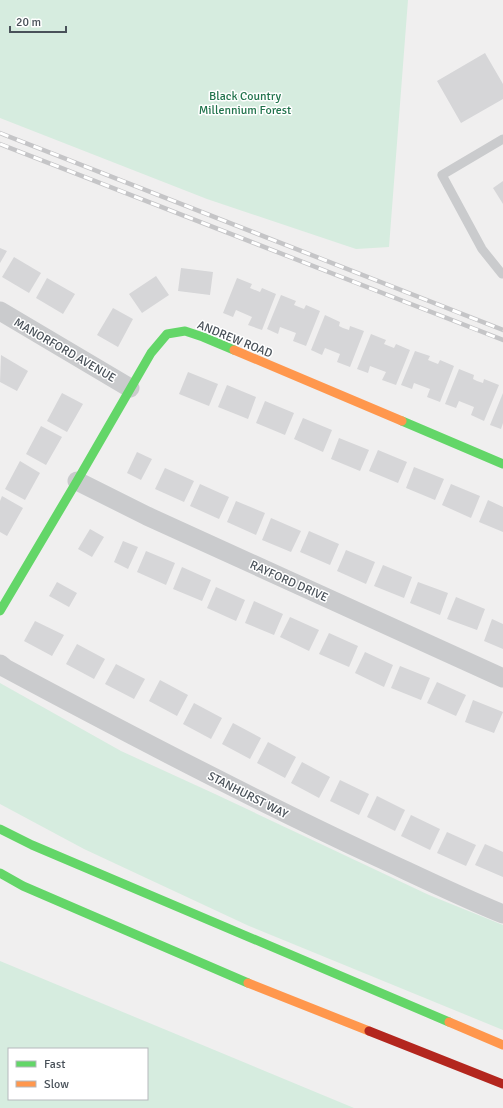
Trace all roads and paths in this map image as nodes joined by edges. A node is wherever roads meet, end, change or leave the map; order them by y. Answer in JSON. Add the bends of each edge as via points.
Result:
{"nodes":[{"id":1,"x":503,"y":139,"type":"edge"},
{"id":2,"x":503,"y":273,"type":"edge"},
{"id":3,"x":0,"y":311,"type":"edge"},
{"id":4,"x":130,"y":388,"type":"junction"},
{"id":5,"x":503,"y":464,"type":"edge"},
{"id":6,"x":77,"y":481,"type":"junction"},
{"id":7,"x":0,"y":611,"type":"edge"},
{"id":8,"x":0,"y":664,"type":"edge"},
{"id":9,"x":503,"y":678,"type":"edge"},
{"id":10,"x":0,"y":829,"type":"edge"},
{"id":11,"x":0,"y":873,"type":"edge"},
{"id":12,"x":503,"y":914,"type":"edge"},
{"id":13,"x":503,"y":1044,"type":"edge"},
{"id":14,"x":503,"y":1084,"type":"edge"}],
"edges":[{"from":1,"to":2,"type":"lane","via":[[442,175],[482,249]]},
{"from":3,"to":4,"type":"street","name":"MANORFORD AVENUE"},
{"from":4,"to":5,"type":"main road","name":"ANDREW ROAD","via":[[151,353],[167,334],[185,331]]},
{"from":4,"to":6,"type":"main road","name":"ANDREW ROAD"},
{"from":6,"to":7,"type":"main road","name":"ANDREW ROAD"},
{"from":6,"to":9,"type":"street","name":"RAYFORD DRIVE","via":[[147,516]]},
{"from":8,"to":12,"type":"street","name":"STANHURST WAY","via":[[149,745],[327,834]]},
{"from":10,"to":13,"type":"main road","via":[[32,845]]},
{"from":11,"to":14,"type":"main road","via":[[23,886],[250,984]]}]}
